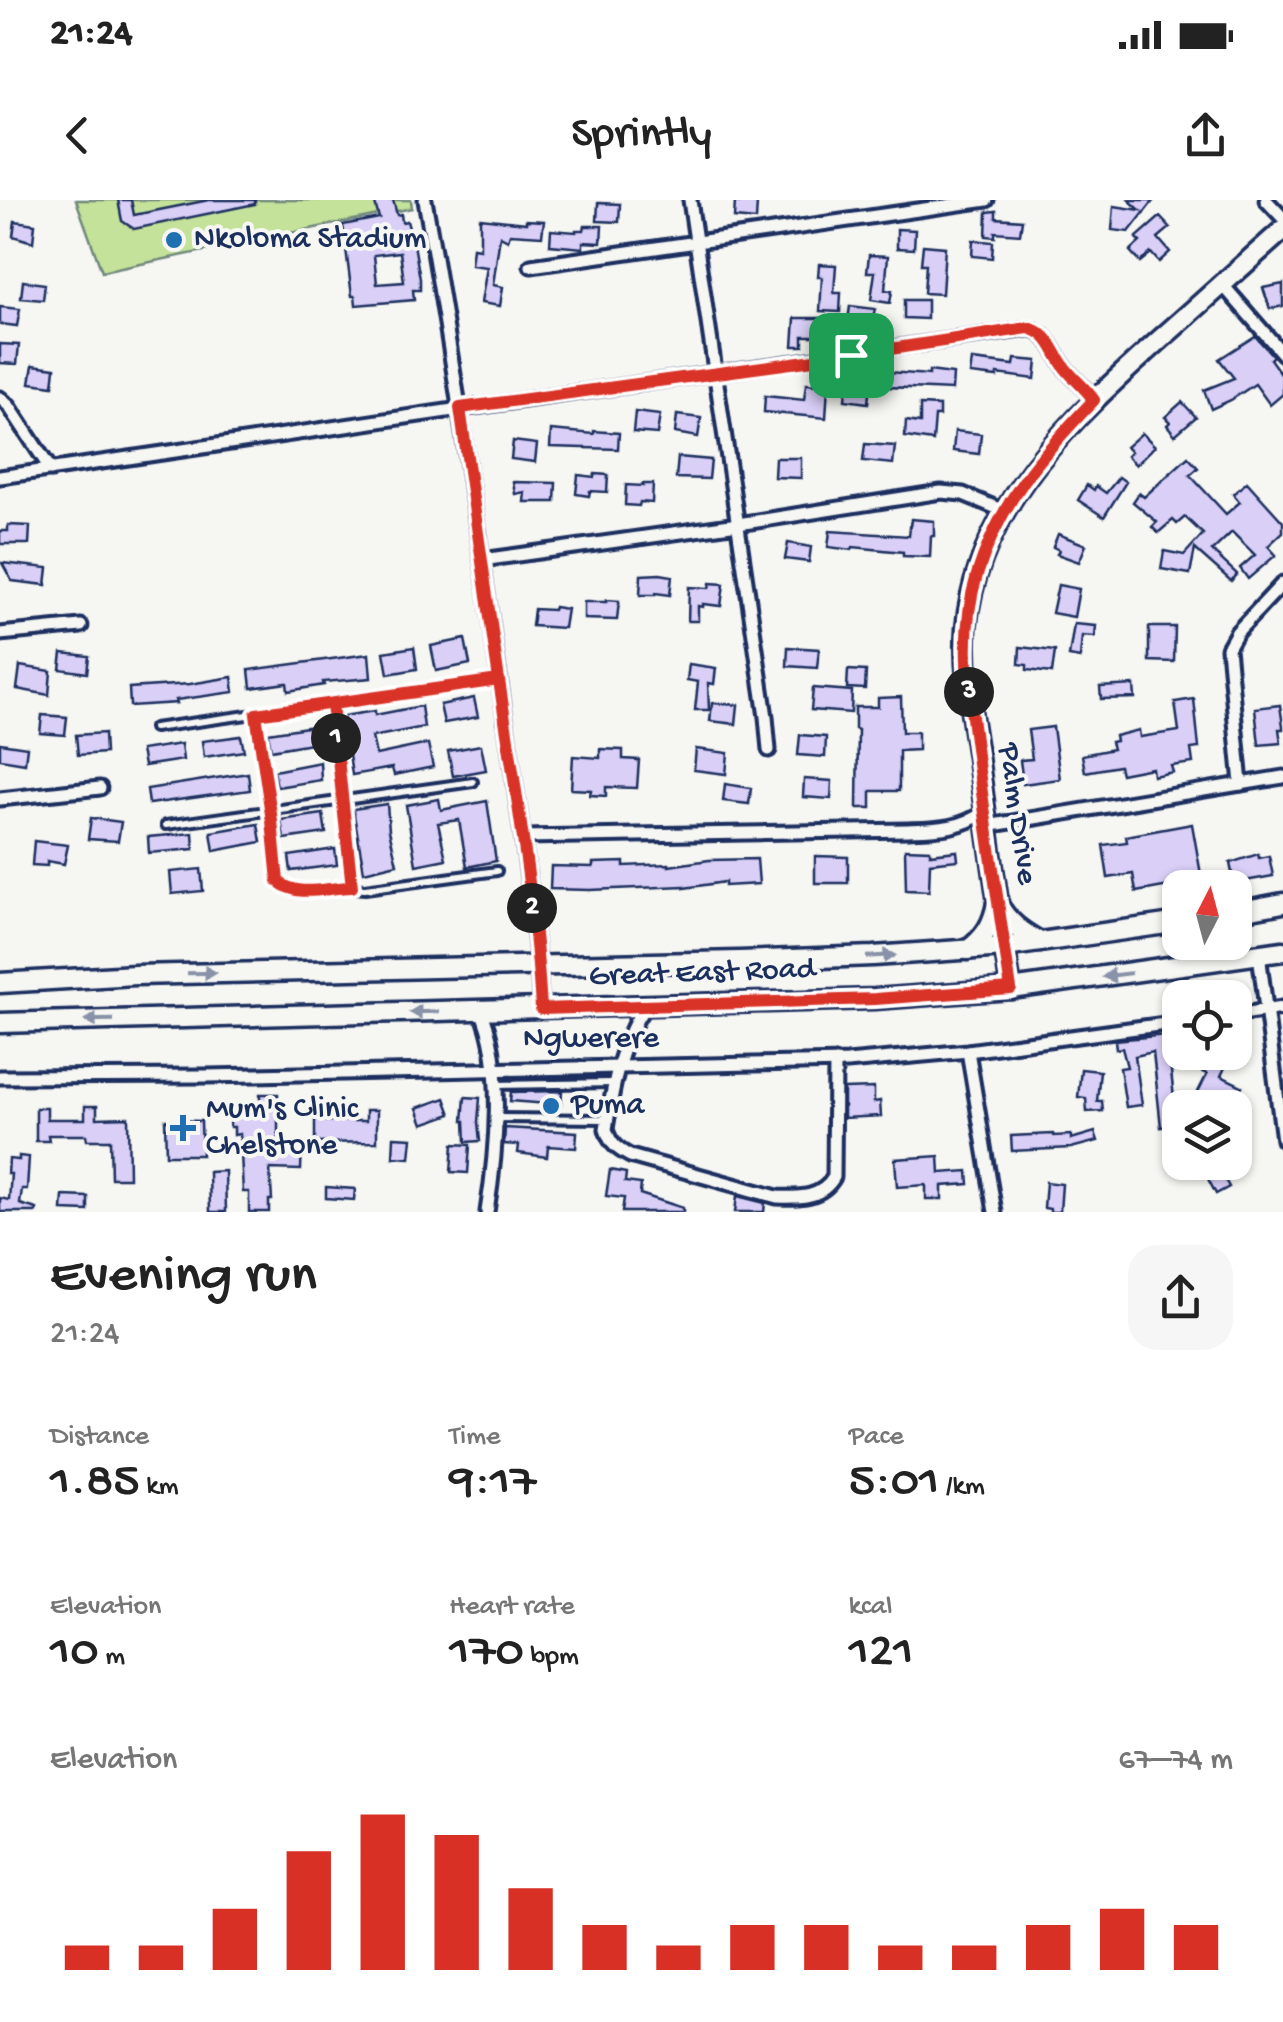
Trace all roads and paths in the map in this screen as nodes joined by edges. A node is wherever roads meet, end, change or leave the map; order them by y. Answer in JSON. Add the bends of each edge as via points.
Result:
{"nodes":[{"id":1,"x":425,"y":200,"type":"edge"},
{"id":2,"x":690,"y":200,"type":"edge"},
{"id":3,"x":987,"y":200,"type":"edge"},
{"id":4,"x":1266,"y":200,"type":"edge"},
{"id":5,"x":1283,"y":218,"type":"edge"},
{"id":6,"x":1283,"y":230,"type":"edge"},
{"id":7,"x":696,"y":244,"type":"junction"},
{"id":8,"x":531,"y":266,"type":"dead end"},
{"id":9,"x":1222,"y":284,"type":"junction"},
{"id":10,"x":1283,"y":354,"type":"edge"},
{"id":11,"x":716,"y":373,"type":"junction"},
{"id":12,"x":0,"y":398,"type":"edge"},
{"id":13,"x":1094,"y":400,"type":"junction"},
{"id":14,"x":460,"y":408,"type":"junction"},
{"id":15,"x":51,"y":470,"type":"junction"},
{"id":16,"x":0,"y":477,"type":"edge"},
{"id":17,"x":1004,"y":511,"type":"junction"},
{"id":18,"x":738,"y":524,"type":"junction"},
{"id":19,"x":482,"y":560,"type":"junction"},
{"id":20,"x":1283,"y":583,"type":"edge"},
{"id":21,"x":81,"y":626,"type":"dead end"},
{"id":22,"x":0,"y":634,"type":"edge"},
{"id":23,"x":499,"y":680,"type":"junction"},
{"id":24,"x":332,"y":704,"type":"junction"},
{"id":25,"x":256,"y":714,"type":"junction"},
{"id":26,"x":154,"y":728,"type":"dead end"},
{"id":27,"x":769,"y":750,"type":"dead end"},
{"id":28,"x":1283,"y":777,"type":"edge"},
{"id":29,"x":473,"y":782,"type":"dead end"},
{"id":30,"x":1241,"y":784,"type":"junction"},
{"id":31,"x":100,"y":788,"type":"dead end"},
{"id":32,"x":0,"y":799,"type":"edge"},
{"id":33,"x":342,"y":800,"type":"junction"},
{"id":34,"x":270,"y":810,"type":"junction"},
{"id":35,"x":986,"y":818,"type":"junction"},
{"id":36,"x":166,"y":825,"type":"dead end"},
{"id":37,"x":523,"y":836,"type":"junction"},
{"id":38,"x":497,"y":871,"type":"dead end"},
{"id":39,"x":352,"y":887,"type":"junction"},
{"id":40,"x":997,"y":902,"type":"junction"},
{"id":41,"x":1283,"y":904,"type":"edge"},
{"id":42,"x":1252,"y":909,"type":"edge"},
{"id":43,"x":1162,"y":925,"type":"edge"},
{"id":44,"x":1040,"y":942,"type":"junction"},
{"id":45,"x":1005,"y":947,"type":"junction"},
{"id":46,"x":968,"y":950,"type":"junction"},
{"id":47,"x":1283,"y":950,"type":"edge"},
{"id":48,"x":1259,"y":954,"type":"junction"},
{"id":49,"x":539,"y":966,"type":"junction"},
{"id":50,"x":0,"y":984,"type":"edge"},
{"id":51,"x":1011,"y":989,"type":"junction"},
{"id":52,"x":646,"y":1006,"type":"junction"},
{"id":53,"x":1283,"y":1008,"type":"edge"},
{"id":54,"x":541,"y":1009,"type":"junction"},
{"id":55,"x":1266,"y":1010,"type":"junction"},
{"id":56,"x":481,"y":1011,"type":"junction"},
{"id":57,"x":1252,"y":1012,"type":"edge"},
{"id":58,"x":0,"y":1023,"type":"edge"},
{"id":59,"x":1162,"y":1024,"type":"edge"},
{"id":60,"x":968,"y":1051,"type":"junction"},
{"id":61,"x":835,"y":1062,"type":"junction"},
{"id":62,"x":496,"y":1068,"type":"junction"},
{"id":63,"x":616,"y":1068,"type":"junction"},
{"id":64,"x":0,"y":1078,"type":"edge"},
{"id":65,"x":495,"y":1084,"type":"junction"},
{"id":66,"x":614,"y":1084,"type":"junction"},
{"id":67,"x":495,"y":1118,"type":"junction"},
{"id":68,"x":608,"y":1118,"type":"junction"},
{"id":69,"x":1283,"y":1140,"type":"edge"},
{"id":70,"x":487,"y":1212,"type":"edge"},
{"id":71,"x":995,"y":1212,"type":"edge"}],
"edges":[{"from":1,"to":14,"type":"street"},
{"from":2,"to":7,"type":"street"},
{"from":3,"to":7,"type":"street"},
{"from":4,"to":5,"type":"street"},
{"from":6,"to":9,"type":"main road","name":"Palm Drive"},
{"from":7,"to":8,"type":"street"},
{"from":7,"to":11,"type":"street"},
{"from":9,"to":10,"type":"street"},
{"from":9,"to":13,"type":"main road","name":"Palm Drive"},
{"from":11,"to":13,"type":"street","via":[[1028,328],[1048,338]]},
{"from":11,"to":14,"type":"street"},
{"from":11,"to":18,"type":"street"},
{"from":12,"to":15,"type":"street"},
{"from":13,"to":17,"type":"main road","name":"Palm Drive","via":[[1038,460]]},
{"from":14,"to":15,"type":"street"},
{"from":14,"to":19,"type":"street"},
{"from":15,"to":16,"type":"street"},
{"from":17,"to":18,"type":"street","via":[[941,492]]},
{"from":17,"to":35,"type":"main road","name":"Palm Drive","via":[[978,571],[966,629]]},
{"from":18,"to":19,"type":"street"},
{"from":18,"to":27,"type":"street"},
{"from":19,"to":23,"type":"street"},
{"from":20,"to":30,"type":"street","via":[[1228,648]]},
{"from":21,"to":22,"type":"street"},
{"from":23,"to":24,"type":"lane"},
{"from":23,"to":37,"type":"street"},
{"from":24,"to":25,"type":"lane"},
{"from":24,"to":33,"type":"lane"},
{"from":25,"to":26,"type":"lane"},
{"from":25,"to":34,"type":"lane"},
{"from":28,"to":30,"type":"street"},
{"from":29,"to":33,"type":"lane"},
{"from":30,"to":35,"type":"street"},
{"from":31,"to":32,"type":"street"},
{"from":33,"to":34,"type":"lane"},
{"from":33,"to":39,"type":"lane"},
{"from":34,"to":36,"type":"lane"},
{"from":34,"to":39,"type":"lane","via":[[283,886]]},
{"from":35,"to":37,"type":"street","via":[[908,830]]},
{"from":35,"to":40,"type":"main road","name":"Palm Drive"},
{"from":37,"to":49,"type":"street"},
{"from":38,"to":39,"type":"lane"},
{"from":40,"to":44,"type":"main road","via":[[1007,920]]},
{"from":40,"to":45,"type":"main road","name":"Palm Drive"},
{"from":40,"to":46,"type":"main road","via":[[993,922]]},
{"from":41,"to":42,"type":"main road"},
{"from":43,"to":44,"type":"main road","name":"Great East Road"},
{"from":44,"to":45,"type":"main road","name":"Great East Road"},
{"from":45,"to":46,"type":"main road","name":"Great East Road"},
{"from":45,"to":51,"type":"main road","name":"Palm Drive"},
{"from":49,"to":46,"type":"main road","name":"Great East Road","one_way":true},
{"from":47,"to":48,"type":"main road","name":"Great East Road"},
{"from":48,"to":51,"type":"main road","name":"Great East Road","one_way":true},
{"from":48,"to":55,"type":"street"},
{"from":50,"to":49,"type":"main road","name":"Great East Road","one_way":true,"via":[[135,974]]},
{"from":49,"to":54,"type":"street"},
{"from":51,"to":52,"type":"main road","name":"Great East Road"},
{"from":52,"to":54,"type":"main road","name":"Great East Road"},
{"from":52,"to":63,"type":"street"},
{"from":53,"to":55,"type":"street"},
{"from":54,"to":56,"type":"main road","name":"Great East Road"},
{"from":55,"to":57,"type":"street"},
{"from":55,"to":69,"type":"street"},
{"from":56,"to":58,"type":"main road","name":"Great East Road","one_way":true},
{"from":56,"to":62,"type":"street"},
{"from":59,"to":60,"type":"street","name":"Ngwerere"},
{"from":60,"to":61,"type":"street","name":"Ngwerere"},
{"from":60,"to":71,"type":"street"},
{"from":61,"to":63,"type":"street","name":"Ngwerere"},
{"from":61,"to":68,"type":"street","via":[[834,1177],[815,1195],[778,1197],[630,1156],[609,1138]]},
{"from":62,"to":63,"type":"street","name":"Ngwerere"},
{"from":62,"to":64,"type":"street","name":"Ngwerere"},
{"from":62,"to":65,"type":"street"},
{"from":63,"to":66,"type":"street"},
{"from":65,"to":66,"type":"lane"},
{"from":65,"to":67,"type":"street"},
{"from":66,"to":68,"type":"street"},
{"from":67,"to":68,"type":"lane"},
{"from":67,"to":70,"type":"street"}]}
